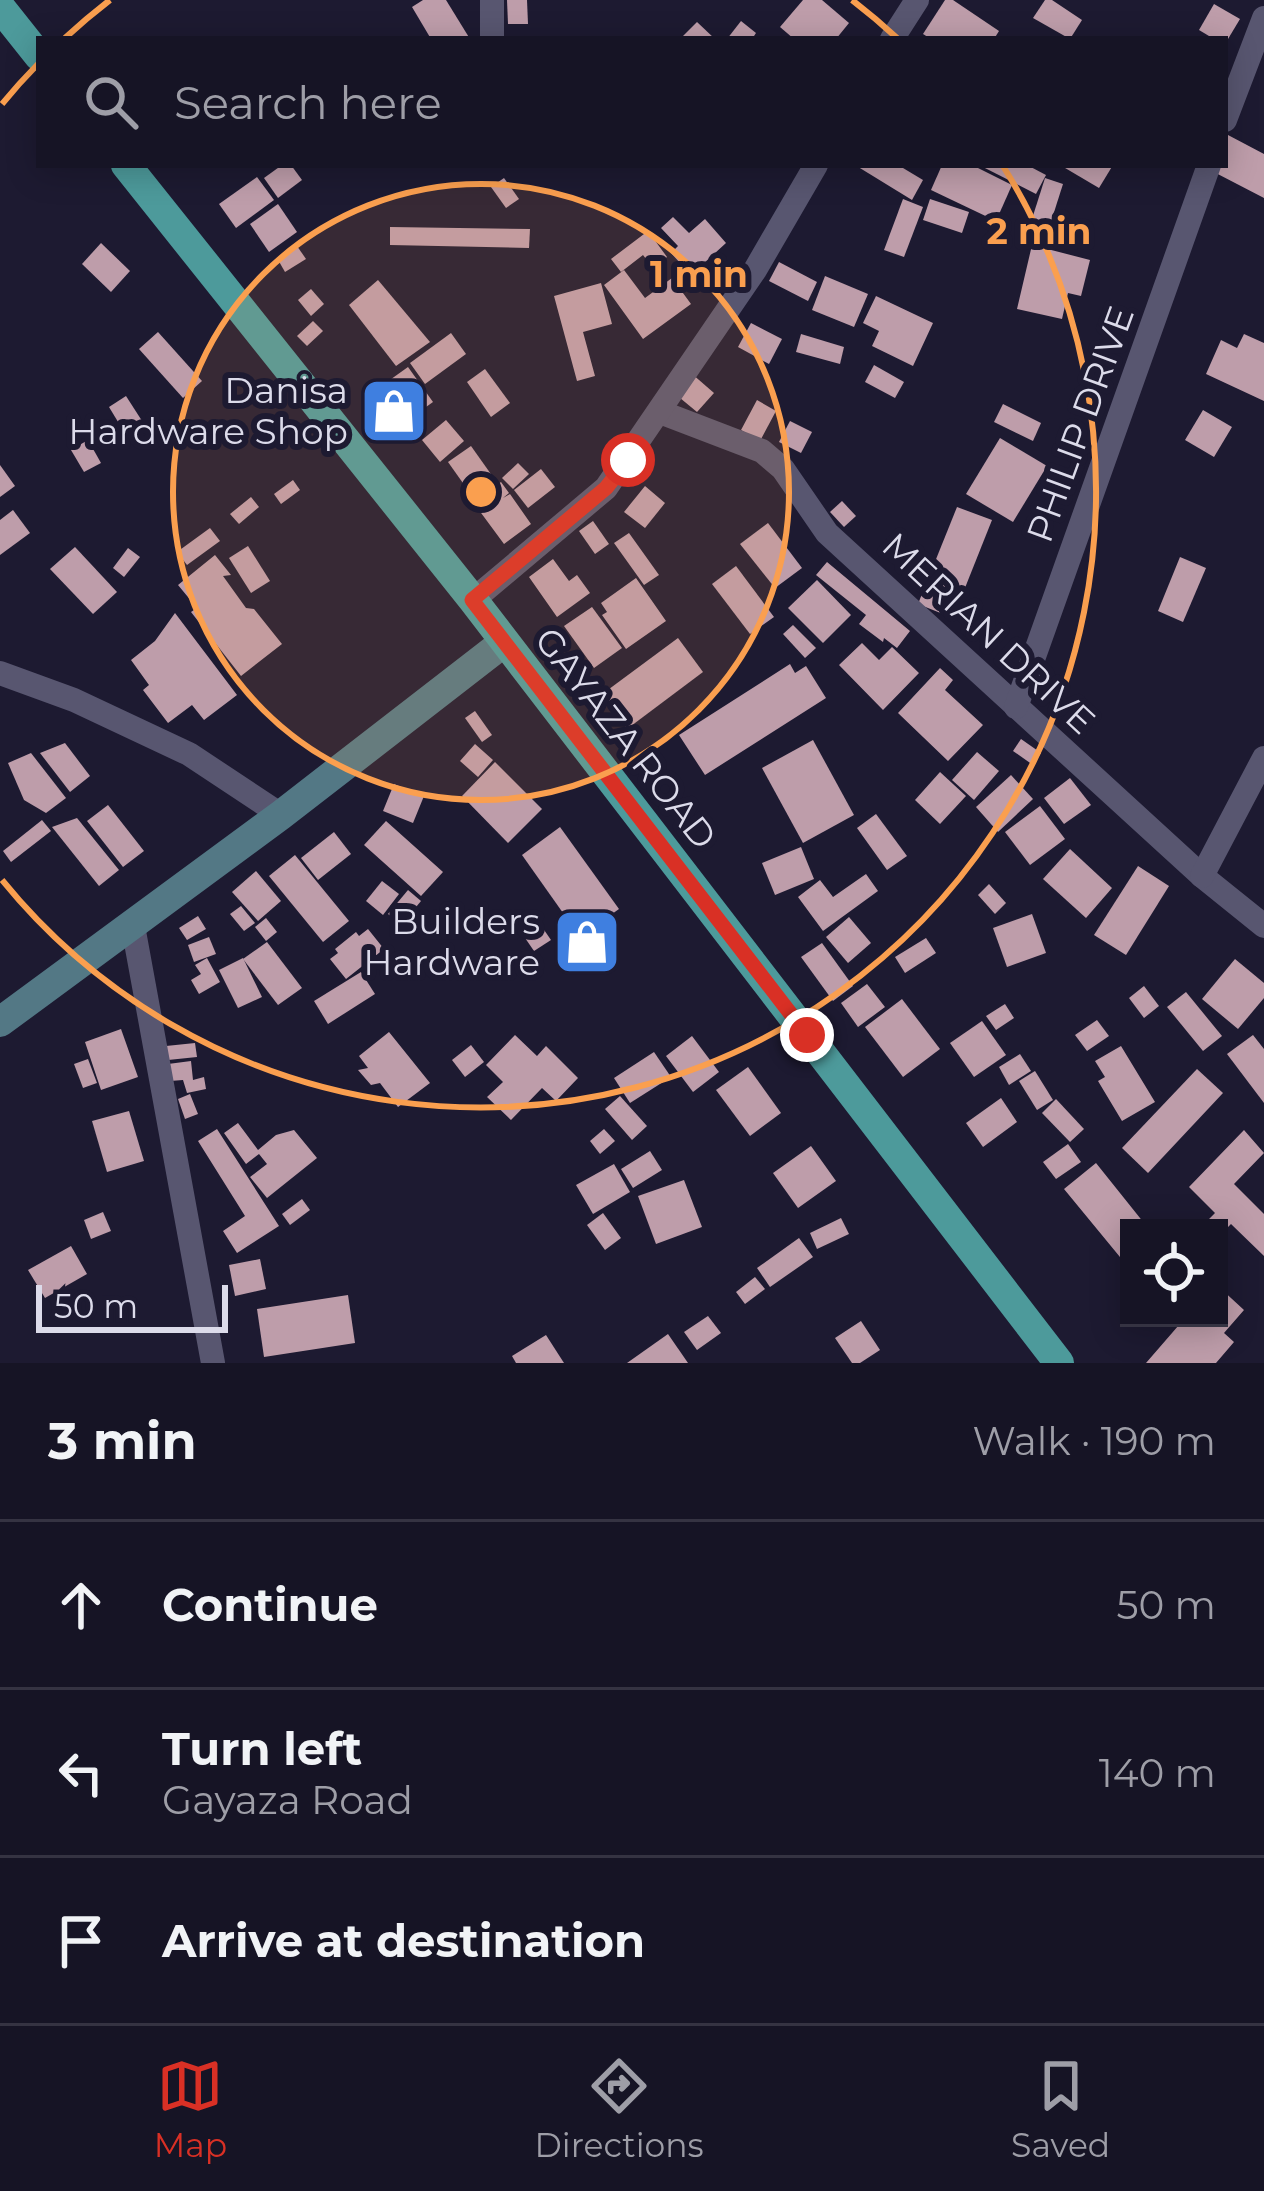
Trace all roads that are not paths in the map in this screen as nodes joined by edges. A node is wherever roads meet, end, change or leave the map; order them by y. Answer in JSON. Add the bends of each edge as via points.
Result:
{"nodes":[{"id":1,"x":493,"y":0,"type":"edge"},
{"id":2,"x":917,"y":0,"type":"edge"},
{"id":3,"x":1250,"y":0,"type":"edge"},
{"id":4,"x":0,"y":7,"type":"edge"},
{"id":5,"x":1264,"y":7,"type":"edge"},
{"id":6,"x":1264,"y":17,"type":"edge"},
{"id":7,"x":492,"y":36,"type":"edge"},
{"id":8,"x":894,"y":36,"type":"edge"},
{"id":9,"x":36,"y":52,"type":"edge"},
{"id":10,"x":1228,"y":112,"type":"edge"},
{"id":11,"x":128,"y":168,"type":"edge"},
{"id":12,"x":814,"y":168,"type":"edge"},
{"id":13,"x":1208,"y":168,"type":"edge"},
{"id":14,"x":660,"y":412,"type":"junction"},
{"id":15,"x":472,"y":600,"type":"junction"},
{"id":16,"x":502,"y":643,"type":"junction"},
{"id":17,"x":0,"y":673,"type":"edge"},
{"id":18,"x":1016,"y":707,"type":"junction"},
{"id":19,"x":1264,"y":758,"type":"edge"},
{"id":20,"x":281,"y":815,"type":"junction"},
{"id":21,"x":1202,"y":876,"type":"junction"},
{"id":22,"x":133,"y":926,"type":"junction"},
{"id":23,"x":1264,"y":926,"type":"edge"},
{"id":24,"x":0,"y":1022,"type":"edge"},
{"id":25,"x":213,"y":1363,"type":"edge"},
{"id":26,"x":1059,"y":1363,"type":"edge"}],
"edges":[{"from":1,"to":7,"type":"street"},
{"from":2,"to":8,"type":"street"},
{"from":3,"to":5,"type":"street"},
{"from":4,"to":9,"type":"main road"},
{"from":6,"to":10,"type":"street"},
{"from":11,"to":15,"type":"main road","name":"GAYAZA ROAD"},
{"from":12,"to":14,"type":"street"},
{"from":13,"to":18,"type":"street","name":"PHILIP DRIVE"},
{"from":14,"to":15,"type":"street","via":[[606,488]]},
{"from":14,"to":18,"type":"street","name":"MERIAN DRIVE","via":[[762,451],[827,532]]},
{"from":15,"to":16,"type":"main road","name":"GAYAZA ROAD"},
{"from":16,"to":20,"type":"street"},
{"from":16,"to":26,"type":"main road","name":"GAYAZA ROAD"},
{"from":17,"to":20,"type":"street","via":[[189,754]]},
{"from":18,"to":21,"type":"street","name":"MERIAN DRIVE"},
{"from":19,"to":21,"type":"street"},
{"from":20,"to":22,"type":"street"},
{"from":21,"to":23,"type":"street","name":"MERIAN DRIVE"},
{"from":22,"to":24,"type":"street"},
{"from":22,"to":25,"type":"street"}]}
